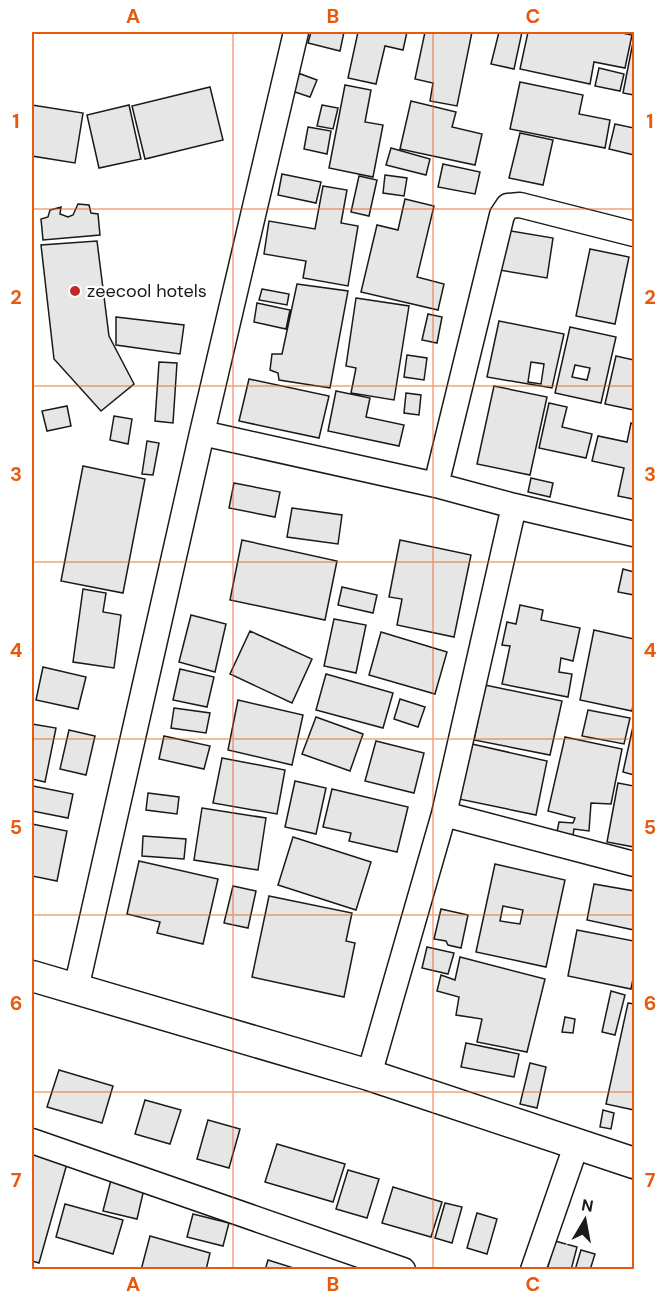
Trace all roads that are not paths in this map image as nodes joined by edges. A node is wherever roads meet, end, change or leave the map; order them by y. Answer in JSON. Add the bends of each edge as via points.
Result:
{"nodes":[{"id":1,"x":296,"y":32,"type":"edge"},
{"id":2,"x":634,"y":234,"type":"edge"},
{"id":3,"x":202,"y":433,"type":"junction"},
{"id":4,"x":436,"y":485,"type":"junction"},
{"id":5,"x":514,"y":506,"type":"junction"},
{"id":6,"x":634,"y":534,"type":"edge"},
{"id":7,"x":444,"y":814,"type":"junction"},
{"id":8,"x":634,"y":864,"type":"edge"},
{"id":9,"x":32,"y":976,"type":"edge"},
{"id":10,"x":76,"y":989,"type":"junction"},
{"id":11,"x":369,"y":1075,"type":"junction"},
{"id":12,"x":32,"y":1141,"type":"edge"},
{"id":13,"x":577,"y":1143,"type":"junction"},
{"id":14,"x":634,"y":1163,"type":"edge"},
{"id":15,"x":403,"y":1269,"type":"edge"},
{"id":16,"x":533,"y":1269,"type":"edge"}],
"edges":[{"from":1,"to":3,"type":"street"},
{"from":2,"to":4,"type":"street","via":[[520,205],[508,206],[502,215]]},
{"from":3,"to":4,"type":"street"},
{"from":3,"to":10,"type":"street"},
{"from":4,"to":5,"type":"street"},
{"from":5,"to":6,"type":"street"},
{"from":5,"to":7,"type":"street"},
{"from":7,"to":8,"type":"street"},
{"from":7,"to":11,"type":"street"},
{"from":9,"to":10,"type":"street"},
{"from":10,"to":11,"type":"street"},
{"from":11,"to":13,"type":"street"},
{"from":12,"to":15,"type":"street"},
{"from":13,"to":14,"type":"street"},
{"from":13,"to":16,"type":"street"}]}
